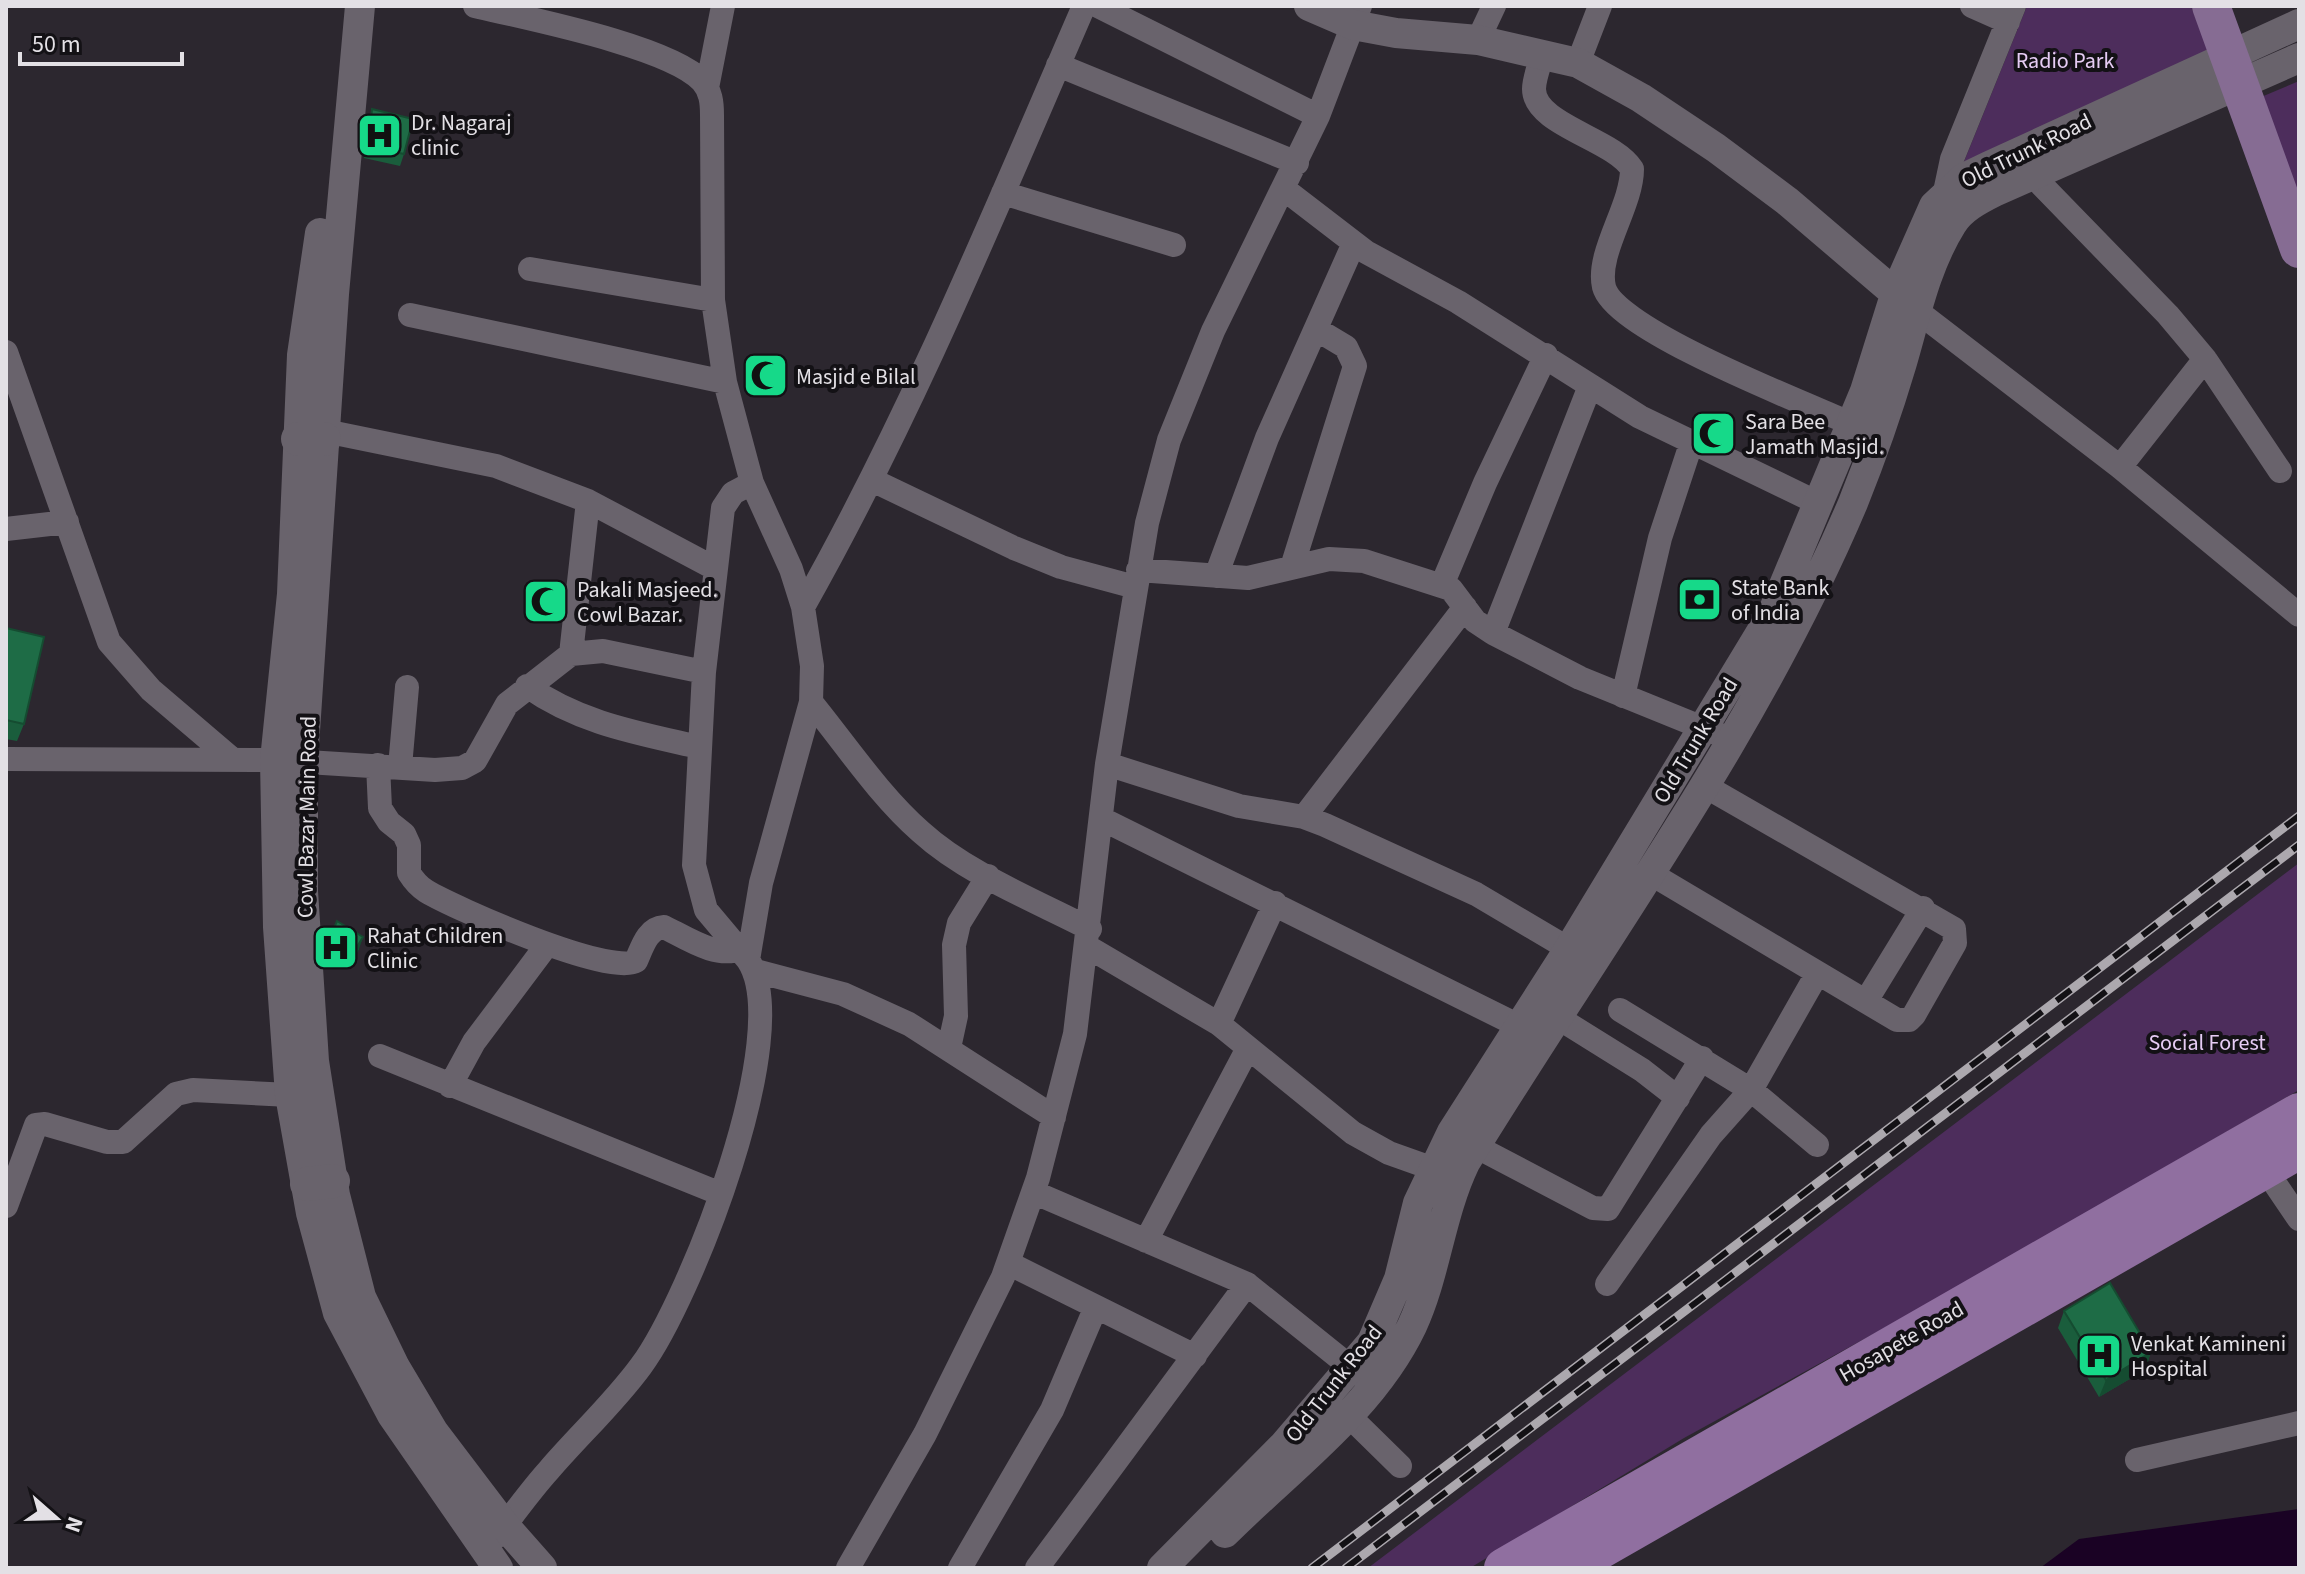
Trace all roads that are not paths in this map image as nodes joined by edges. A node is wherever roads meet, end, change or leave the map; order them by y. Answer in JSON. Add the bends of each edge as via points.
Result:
{"nodes":[{"id":1,"x":340,"y":6,"type":"edge"},
{"id":2,"x":360,"y":6,"type":"edge"},
{"id":3,"x":475,"y":6,"type":"edge"},
{"id":4,"x":723,"y":6,"type":"edge"},
{"id":5,"x":1084,"y":6,"type":"edge"},
{"id":6,"x":1098,"y":6,"type":"edge"},
{"id":7,"x":1309,"y":6,"type":"edge"},
{"id":8,"x":1494,"y":6,"type":"edge"},
{"id":9,"x":1600,"y":6,"type":"edge"},
{"id":10,"x":1972,"y":6,"type":"edge"},
{"id":11,"x":2211,"y":6,"type":"edge"},
{"id":12,"x":2011,"y":14,"type":"edge"},
{"id":13,"x":1357,"y":15,"type":"edge"},
{"id":14,"x":2299,"y":24,"type":"edge"},
{"id":15,"x":1478,"y":40,"type":"junction"},
{"id":16,"x":1543,"y":53,"type":"junction"},
{"id":17,"x":2299,"y":58,"type":"edge"},
{"id":18,"x":1578,"y":63,"type":"junction"},
{"id":19,"x":1058,"y":65,"type":"junction"},
{"id":20,"x":2233,"y":69,"type":"junction"},
{"id":21,"x":707,"y":88,"type":"junction"},
{"id":22,"x":1318,"y":116,"type":"junction"},
{"id":23,"x":1297,"y":163,"type":"junction"},
{"id":24,"x":2032,"y":175,"type":"junction"},
{"id":25,"x":1284,"y":189,"type":"junction"},
{"id":26,"x":1945,"y":192,"type":"junction"},
{"id":27,"x":1003,"y":193,"type":"junction"},
{"id":28,"x":1354,"y":243,"type":"junction"},
{"id":29,"x":1174,"y":245,"type":"dead end"},
{"id":30,"x":2299,"y":249,"type":"edge"},
{"id":31,"x":530,"y":269,"type":"dead end"},
{"id":32,"x":713,"y":300,"type":"junction"},
{"id":33,"x":1906,"y":302,"type":"junction"},
{"id":34,"x":410,"y":315,"type":"dead end"},
{"id":35,"x":1316,"y":329,"type":"junction"},
{"id":36,"x":7,"y":355,"type":"edge"},
{"id":37,"x":1546,"y":355,"type":"junction"},
{"id":38,"x":2205,"y":359,"type":"junction"},
{"id":39,"x":725,"y":382,"type":"junction"},
{"id":40,"x":1590,"y":386,"type":"junction"},
{"id":41,"x":1852,"y":424,"type":"junction"},
{"id":42,"x":316,"y":436,"type":"junction"},
{"id":43,"x":1691,"y":444,"type":"junction"},
{"id":44,"x":2120,"y":467,"type":"junction"},
{"id":45,"x":2280,"y":471,"type":"dead end"},
{"id":46,"x":872,"y":480,"type":"junction"},
{"id":47,"x":752,"y":483,"type":"junction"},
{"id":48,"x":588,"y":501,"type":"junction"},
{"id":49,"x":1820,"y":504,"type":"junction"},
{"id":50,"x":67,"y":522,"type":"junction"},
{"id":51,"x":6,"y":529,"type":"edge"},
{"id":52,"x":1292,"y":567,"type":"junction"},
{"id":53,"x":716,"y":569,"type":"junction"},
{"id":54,"x":1216,"y":576,"type":"junction"},
{"id":55,"x":1137,"y":578,"type":"junction"},
{"id":56,"x":1442,"y":585,"type":"junction"},
{"id":57,"x":803,"y":607,"type":"junction"},
{"id":58,"x":1465,"y":607,"type":"junction"},
{"id":59,"x":2299,"y":615,"type":"edge"},
{"id":60,"x":1493,"y":633,"type":"junction"},
{"id":61,"x":571,"y":654,"type":"junction"},
{"id":62,"x":704,"y":672,"type":"junction"},
{"id":63,"x":527,"y":686,"type":"junction"},
{"id":64,"x":407,"y":687,"type":"dead end"},
{"id":65,"x":1623,"y":696,"type":"junction"},
{"id":66,"x":811,"y":702,"type":"junction"},
{"id":67,"x":1703,"y":727,"type":"junction"},
{"id":68,"x":1731,"y":739,"type":"junction"},
{"id":69,"x":699,"y":747,"type":"junction"},
{"id":70,"x":6,"y":759,"type":"edge"},
{"id":71,"x":233,"y":760,"type":"junction"},
{"id":72,"x":289,"y":761,"type":"junction"},
{"id":73,"x":1107,"y":764,"type":"junction"},
{"id":74,"x":389,"y":766,"type":"junction"},
{"id":75,"x":1705,"y":786,"type":"junction"},
{"id":76,"x":1304,"y":817,"type":"junction"},
{"id":77,"x":1102,"y":819,"type":"junction"},
{"id":78,"x":1648,"y":872,"type":"junction"},
{"id":79,"x":988,"y":876,"type":"junction"},
{"id":80,"x":1275,"y":903,"type":"junction"},
{"id":81,"x":1923,"y":908,"type":"junction"},
{"id":82,"x":1089,"y":938,"type":"junction"},
{"id":83,"x":546,"y":946,"type":"junction"},
{"id":84,"x":1569,"y":949,"type":"junction"},
{"id":85,"x":748,"y":960,"type":"junction"},
{"id":86,"x":1817,"y":974,"type":"junction"},
{"id":87,"x":1866,"y":1001,"type":"junction"},
{"id":88,"x":1620,"y":1010,"type":"dead end"},
{"id":89,"x":1557,"y":1017,"type":"junction"},
{"id":90,"x":1219,"y":1024,"type":"junction"},
{"id":91,"x":1521,"y":1027,"type":"junction"},
{"id":92,"x":949,"y":1048,"type":"junction"},
{"id":93,"x":1248,"y":1048,"type":"junction"},
{"id":94,"x":380,"y":1056,"type":"dead end"},
{"id":95,"x":1702,"y":1058,"type":"junction"},
{"id":96,"x":450,"y":1086,"type":"junction"},
{"id":97,"x":1751,"y":1090,"type":"junction"},
{"id":98,"x":290,"y":1095,"type":"junction"},
{"id":99,"x":1678,"y":1098,"type":"junction"},
{"id":100,"x":2299,"y":1113,"type":"edge"},
{"id":101,"x":1054,"y":1117,"type":"junction"},
{"id":102,"x":1817,"y":1145,"type":"dead end"},
{"id":103,"x":1475,"y":1146,"type":"junction"},
{"id":104,"x":2299,"y":1149,"type":"edge"},
{"id":105,"x":2265,"y":1169,"type":"junction"},
{"id":106,"x":1445,"y":1173,"type":"junction"},
{"id":107,"x":320,"y":1182,"type":"junction"},
{"id":108,"x":1033,"y":1192,"type":"junction"},
{"id":109,"x":721,"y":1194,"type":"junction"},
{"id":110,"x":6,"y":1206,"type":"edge"},
{"id":111,"x":2299,"y":1219,"type":"edge"},
{"id":112,"x":1146,"y":1241,"type":"junction"},
{"id":113,"x":1008,"y":1263,"type":"junction"},
{"id":114,"x":1247,"y":1284,"type":"junction"},
{"id":115,"x":1607,"y":1284,"type":"dead end"},
{"id":116,"x":1095,"y":1309,"type":"junction"},
{"id":117,"x":1195,"y":1356,"type":"junction"},
{"id":118,"x":1363,"y":1377,"type":"junction"},
{"id":119,"x":1347,"y":1414,"type":"junction"},
{"id":120,"x":2299,"y":1423,"type":"edge"},
{"id":121,"x":2137,"y":1460,"type":"dead end"},
{"id":122,"x":1400,"y":1466,"type":"dead end"},
{"id":123,"x":505,"y":1526,"type":"junction"},
{"id":124,"x":491,"y":1560,"type":"edge"},
{"id":125,"x":542,"y":1568,"type":"edge"},
{"id":126,"x":848,"y":1568,"type":"edge"},
{"id":127,"x":960,"y":1568,"type":"edge"},
{"id":128,"x":1037,"y":1568,"type":"edge"},
{"id":129,"x":1162,"y":1568,"type":"edge"},
{"id":130,"x":1190,"y":1568,"type":"edge"},
{"id":131,"x":1504,"y":1568,"type":"edge"},
{"id":132,"x":1567,"y":1568,"type":"edge"}],
"edges":[{"from":1,"to":42,"type":"street","via":[[331,152],[302,355]]},
{"from":2,"to":42,"type":"street","name":"Cowl Bazar Main Road"},
{"from":3,"to":21,"type":"street","via":[[629,45],[695,75]]},
{"from":4,"to":21,"type":"street"},
{"from":5,"to":19,"type":"street"},
{"from":6,"to":22,"type":"street"},
{"from":7,"to":13,"type":"street"},
{"from":8,"to":15,"type":"street"},
{"from":9,"to":18,"type":"street"},
{"from":10,"to":12,"type":"street"},
{"from":11,"to":20,"type":"main road"},
{"from":12,"to":26,"type":"street","via":[[1952,159]]},
{"from":13,"to":15,"type":"street","via":[[1396,33]]},
{"from":13,"to":22,"type":"street"},
{"from":14,"to":20,"type":"street","name":"Old Trunk Road"},
{"from":15,"to":16,"type":"street"},
{"from":16,"to":18,"type":"street"},
{"from":16,"to":41,"type":"street","via":[[1536,101],[1632,169],[1628,198],[1604,268],[1604,288],[1613,303],[1699,356]]},
{"from":17,"to":20,"type":"street","name":"Old Trunk Road"},
{"from":18,"to":33,"type":"street","via":[[1716,148]]},
{"from":19,"to":23,"type":"street"},
{"from":19,"to":27,"type":"street"},
{"from":20,"to":24,"type":"street"},
{"from":20,"to":26,"type":"street","name":"Old Trunk Road","via":[[1989,166]]},
{"from":20,"to":30,"type":"main road"},
{"from":21,"to":32,"type":"street","via":[[712,115]]},
{"from":22,"to":23,"type":"street"},
{"from":23,"to":25,"type":"street"},
{"from":24,"to":33,"type":"street","via":[[1974,202],[1953,222]]},
{"from":24,"to":38,"type":"street"},
{"from":25,"to":28,"type":"street"},
{"from":25,"to":55,"type":"street","via":[[1213,331],[1169,440]]},
{"from":26,"to":33,"type":"street","name":"Old Trunk Road","via":[[1934,206]]},
{"from":27,"to":29,"type":"street"},
{"from":27,"to":46,"type":"street"},
{"from":28,"to":35,"type":"street"},
{"from":28,"to":37,"type":"street"},
{"from":31,"to":32,"type":"street"},
{"from":32,"to":39,"type":"street"},
{"from":33,"to":41,"type":"street","name":"Old Trunk Road"},
{"from":33,"to":44,"type":"street"},
{"from":33,"to":68,"type":"street","via":[[1887,413],[1852,504],[1774,665]]},
{"from":34,"to":39,"type":"street"},
{"from":35,"to":52,"type":"street","via":[[1346,347],[1355,366]]},
{"from":35,"to":54,"type":"street","via":[[1267,438]]},
{"from":36,"to":50,"type":"street"},
{"from":37,"to":40,"type":"street"},
{"from":37,"to":56,"type":"street"},
{"from":38,"to":44,"type":"street"},
{"from":38,"to":45,"type":"street"},
{"from":39,"to":47,"type":"street"},
{"from":40,"to":43,"type":"street"},
{"from":40,"to":60,"type":"street"},
{"from":41,"to":49,"type":"street","name":"Old Trunk Road"},
{"from":42,"to":48,"type":"street","via":[[496,466]]},
{"from":42,"to":72,"type":"street","name":"Cowl Bazar Main Road"},
{"from":43,"to":49,"type":"street"},
{"from":43,"to":65,"type":"street","via":[[1660,538]]},
{"from":44,"to":59,"type":"street"},
{"from":46,"to":55,"type":"street","via":[[1061,567]]},
{"from":46,"to":57,"type":"street"},
{"from":47,"to":53,"type":"street","via":[[733,493],[723,508]]},
{"from":47,"to":57,"type":"street"},
{"from":48,"to":53,"type":"street"},
{"from":48,"to":61,"type":"street"},
{"from":49,"to":67,"type":"street","name":"Old Trunk Road","via":[[1772,614]]},
{"from":50,"to":51,"type":"street"},
{"from":50,"to":71,"type":"street","via":[[109,642],[151,690]]},
{"from":52,"to":54,"type":"street","via":[[1248,578]]},
{"from":52,"to":56,"type":"street","via":[[1329,559],[1364,561]]},
{"from":53,"to":62,"type":"street"},
{"from":54,"to":55,"type":"street"},
{"from":55,"to":73,"type":"street"},
{"from":56,"to":58,"type":"street"},
{"from":57,"to":66,"type":"street","via":[[812,666]]},
{"from":58,"to":60,"type":"street"},
{"from":58,"to":76,"type":"street"},
{"from":60,"to":65,"type":"street"},
{"from":61,"to":62,"type":"street","via":[[603,651]]},
{"from":61,"to":63,"type":"street"},
{"from":62,"to":69,"type":"street"},
{"from":63,"to":69,"type":"street","via":[[586,719]]},
{"from":63,"to":74,"type":"street","via":[[493,723],[475,761],[462,768]]},
{"from":64,"to":74,"type":"street"},
{"from":65,"to":67,"type":"street"},
{"from":66,"to":79,"type":"street","via":[[922,833]]},
{"from":66,"to":85,"type":"street","via":[[770,845]]},
{"from":67,"to":68,"type":"street"},
{"from":67,"to":84,"type":"street","name":"Old Trunk Road"},
{"from":68,"to":75,"type":"street"},
{"from":69,"to":85,"type":"street","via":[[697,886],[706,910]]},
{"from":70,"to":71,"type":"street"},
{"from":71,"to":72,"type":"street"},
{"from":72,"to":74,"type":"street"},
{"from":72,"to":98,"type":"street","via":[[278,927]]},
{"from":72,"to":107,"type":"street","name":"Cowl Bazar Main Road"},
{"from":73,"to":76,"type":"street","via":[[1239,806]]},
{"from":73,"to":77,"type":"street"},
{"from":74,"to":83,"type":"street","via":[[380,808],[404,834],[415,883]]},
{"from":75,"to":78,"type":"street"},
{"from":75,"to":81,"type":"street"},
{"from":76,"to":84,"type":"street","via":[[1476,894]]},
{"from":77,"to":80,"type":"street"},
{"from":77,"to":82,"type":"street"},
{"from":78,"to":86,"type":"street"},
{"from":78,"to":89,"type":"street"},
{"from":79,"to":82,"type":"street"},
{"from":79,"to":92,"type":"street","via":[[959,923],[954,945],[956,1016]]},
{"from":80,"to":90,"type":"street"},
{"from":80,"to":91,"type":"street"},
{"from":81,"to":87,"type":"street"},
{"from":81,"to":87,"type":"street","via":[[1954,929],[1956,936],[1914,1015],[1897,1020]]},
{"from":82,"to":90,"type":"street"},
{"from":82,"to":101,"type":"street","via":[[1075,1034]]},
{"from":83,"to":85,"type":"street","via":[[630,965],[649,934],[664,927]]},
{"from":83,"to":96,"type":"street","via":[[474,1042]]},
{"from":84,"to":91,"type":"street","name":"Old Trunk Road"},
{"from":85,"to":92,"type":"street","via":[[843,994]]},
{"from":85,"to":109,"type":"street","via":[[762,1007],[751,1097]]},
{"from":86,"to":87,"type":"street"},
{"from":86,"to":97,"type":"street"},
{"from":88,"to":95,"type":"street"},
{"from":89,"to":99,"type":"street"},
{"from":89,"to":103,"type":"street"},
{"from":90,"to":93,"type":"street"},
{"from":91,"to":106,"type":"street","name":"Old Trunk Road"},
{"from":92,"to":101,"type":"street"},
{"from":93,"to":106,"type":"street","via":[[1353,1133]]},
{"from":93,"to":112,"type":"street"},
{"from":94,"to":96,"type":"street"},
{"from":95,"to":97,"type":"street"},
{"from":95,"to":99,"type":"street"},
{"from":96,"to":109,"type":"street"},
{"from":97,"to":102,"type":"street"},
{"from":97,"to":115,"type":"street","via":[[1711,1135]]},
{"from":98,"to":107,"type":"street"},
{"from":98,"to":110,"type":"street","via":[[193,1090],[176,1094],[123,1142],[36,1125]]},
{"from":99,"to":103,"type":"street","via":[[1614,1204],[1601,1210]]},
{"from":100,"to":131,"type":"highway","name":"Hosapete Road"},
{"from":101,"to":108,"type":"street"},
{"from":103,"to":106,"type":"street"},
{"from":104,"to":105,"type":"highway","name":"Hosapete Road"},
{"from":105,"to":111,"type":"street"},
{"from":105,"to":132,"type":"highway","name":"Hosapete Road"},
{"from":106,"to":118,"type":"street","name":"Old Trunk Road","via":[[1418,1203]]},
{"from":106,"to":118,"type":"street","name":"Old Trunk Road","via":[[1422,1300],[1402,1344]]},
{"from":107,"to":123,"type":"street","name":"Cowl Bazar Main Road","via":[[361,1297],[395,1367],[433,1431]]},
{"from":107,"to":124,"type":"street","via":[[338,1313],[392,1415]]},
{"from":108,"to":112,"type":"street"},
{"from":108,"to":113,"type":"street"},
{"from":109,"to":123,"type":"street","via":[[680,1295],[643,1364]]},
{"from":112,"to":114,"type":"street"},
{"from":113,"to":116,"type":"street"},
{"from":113,"to":126,"type":"street","via":[[925,1434]]},
{"from":114,"to":117,"type":"street"},
{"from":114,"to":118,"type":"street"},
{"from":116,"to":117,"type":"street"},
{"from":116,"to":127,"type":"street","via":[[1052,1410]]},
{"from":117,"to":128,"type":"street"},
{"from":118,"to":119,"type":"street","name":"Old Trunk Road"},
{"from":118,"to":129,"type":"street","name":"Old Trunk Road","via":[[1284,1445]]},
{"from":119,"to":122,"type":"street"},
{"from":119,"to":130,"type":"street","name":"Old Trunk Road"},
{"from":120,"to":121,"type":"street"},
{"from":123,"to":124,"type":"street"},
{"from":123,"to":125,"type":"street","name":"Cowl Bazar Main Road"}]}
